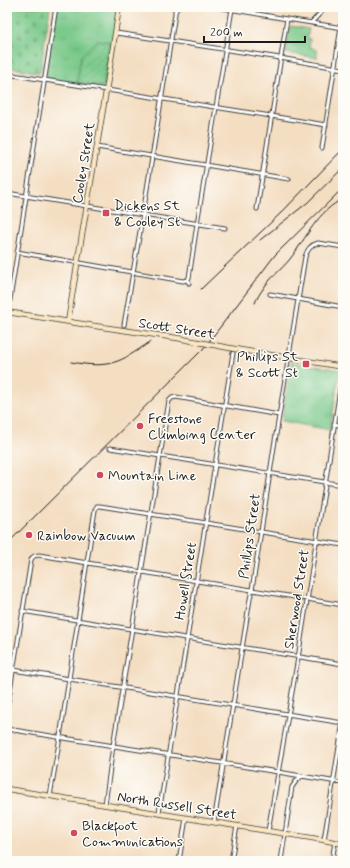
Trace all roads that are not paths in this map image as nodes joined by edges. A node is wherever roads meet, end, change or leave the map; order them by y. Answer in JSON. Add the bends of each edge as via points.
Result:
{"nodes":[{"id":1,"x":56,"y":7,"type":"edge"},
{"id":2,"x":119,"y":7,"type":"edge"},
{"id":3,"x":175,"y":7,"type":"edge"},
{"id":4,"x":178,"y":7,"type":"edge"},
{"id":5,"x":217,"y":7,"type":"edge"},
{"id":6,"x":255,"y":7,"type":"edge"},
{"id":7,"x":326,"y":7,"type":"edge"},
{"id":8,"x":337,"y":7,"type":"edge"},
{"id":9,"x":232,"y":9,"type":"junction"},
{"id":10,"x":343,"y":12,"type":"edge"},
{"id":11,"x":254,"y":13,"type":"junction"},
{"id":12,"x":174,"y":14,"type":"junction"},
{"id":13,"x":287,"y":19,"type":"junction"},
{"id":14,"x":311,"y":23,"type":"junction"},
{"id":15,"x":342,"y":28,"type":"edge"},
{"id":16,"x":116,"y":33,"type":"junction"},
{"id":17,"x":170,"y":41,"type":"junction"},
{"id":18,"x":225,"y":49,"type":"junction"},
{"id":19,"x":280,"y":58,"type":"junction"},
{"id":20,"x":335,"y":68,"type":"junction"},
{"id":21,"x":343,"y":69,"type":"edge"},
{"id":22,"x":7,"y":74,"type":"edge"},
{"id":23,"x":45,"y":80,"type":"junction"},
{"id":24,"x":106,"y":90,"type":"junction"},
{"id":25,"x":161,"y":99,"type":"junction"},
{"id":26,"x":216,"y":107,"type":"junction"},
{"id":27,"x":271,"y":116,"type":"junction"},
{"id":28,"x":326,"y":125,"type":"junction"},
{"id":29,"x":97,"y":148,"type":"junction"},
{"id":30,"x":322,"y":148,"type":"dead end"},
{"id":31,"x":152,"y":157,"type":"junction"},
{"id":32,"x":206,"y":166,"type":"junction"},
{"id":33,"x":262,"y":175,"type":"junction"},
{"id":34,"x":289,"y":180,"type":"dead end"},
{"id":35,"x":7,"y":193,"type":"edge"},
{"id":36,"x":26,"y":196,"type":"junction"},
{"id":37,"x":87,"y":206,"type":"junction"},
{"id":38,"x":257,"y":209,"type":"dead end"},
{"id":39,"x":143,"y":214,"type":"junction"},
{"id":40,"x":197,"y":224,"type":"junction"},
{"id":41,"x":225,"y":228,"type":"dead end"},
{"id":42,"x":343,"y":247,"type":"edge"},
{"id":43,"x":17,"y":252,"type":"junction"},
{"id":44,"x":77,"y":263,"type":"junction"},
{"id":45,"x":133,"y":273,"type":"junction"},
{"id":46,"x":270,"y":294,"type":"dead end"},
{"id":47,"x":298,"y":299,"type":"junction"},
{"id":48,"x":343,"y":306,"type":"edge"},
{"id":49,"x":7,"y":312,"type":"edge"},
{"id":50,"x":68,"y":322,"type":"junction"},
{"id":51,"x":124,"y":325,"type":"dead end"},
{"id":52,"x":234,"y":351,"type":"junction"},
{"id":53,"x":289,"y":358,"type":"junction"},
{"id":54,"x":343,"y":366,"type":"edge"},
{"id":55,"x":343,"y":370,"type":"edge"},
{"id":56,"x":225,"y":406,"type":"junction"},
{"id":57,"x":279,"y":415,"type":"junction"},
{"id":58,"x":334,"y":424,"type":"junction"},
{"id":59,"x":343,"y":426,"type":"edge"},
{"id":60,"x":110,"y":448,"type":"dead end"},
{"id":61,"x":160,"y":456,"type":"junction"},
{"id":62,"x":215,"y":465,"type":"junction"},
{"id":63,"x":270,"y":474,"type":"junction"},
{"id":64,"x":325,"y":483,"type":"junction"},
{"id":65,"x":343,"y":485,"type":"edge"},
{"id":66,"x":151,"y":514,"type":"junction"},
{"id":67,"x":206,"y":522,"type":"junction"},
{"id":68,"x":261,"y":532,"type":"junction"},
{"id":69,"x":316,"y":540,"type":"junction"},
{"id":70,"x":343,"y":545,"type":"edge"},
{"id":71,"x":87,"y":563,"type":"junction"},
{"id":72,"x":142,"y":572,"type":"junction"},
{"id":73,"x":196,"y":581,"type":"junction"},
{"id":74,"x":252,"y":590,"type":"junction"},
{"id":75,"x":307,"y":598,"type":"junction"},
{"id":76,"x":343,"y":604,"type":"edge"},
{"id":77,"x":22,"y":611,"type":"junction"},
{"id":78,"x":78,"y":621,"type":"junction"},
{"id":79,"x":132,"y":630,"type":"junction"},
{"id":80,"x":187,"y":639,"type":"junction"},
{"id":81,"x":242,"y":648,"type":"junction"},
{"id":82,"x":298,"y":657,"type":"junction"},
{"id":83,"x":343,"y":664,"type":"edge"},
{"id":84,"x":7,"y":669,"type":"edge"},
{"id":85,"x":13,"y":670,"type":"junction"},
{"id":86,"x":68,"y":679,"type":"junction"},
{"id":87,"x":123,"y":688,"type":"junction"},
{"id":88,"x":178,"y":697,"type":"junction"},
{"id":89,"x":233,"y":706,"type":"junction"},
{"id":90,"x":7,"y":709,"type":"edge"},
{"id":91,"x":288,"y":714,"type":"junction"},
{"id":92,"x":343,"y":723,"type":"edge"},
{"id":93,"x":7,"y":729,"type":"edge"},
{"id":94,"x":60,"y":737,"type":"junction"},
{"id":95,"x":113,"y":746,"type":"junction"},
{"id":96,"x":169,"y":755,"type":"junction"},
{"id":97,"x":224,"y":763,"type":"junction"},
{"id":98,"x":278,"y":772,"type":"junction"},
{"id":99,"x":302,"y":776,"type":"junction"},
{"id":100,"x":334,"y":781,"type":"junction"},
{"id":101,"x":343,"y":783,"type":"edge"},
{"id":102,"x":7,"y":789,"type":"edge"},
{"id":103,"x":50,"y":796,"type":"junction"},
{"id":104,"x":105,"y":805,"type":"junction"},
{"id":105,"x":160,"y":813,"type":"junction"},
{"id":106,"x":186,"y":818,"type":"junction"},
{"id":107,"x":214,"y":822,"type":"junction"},
{"id":108,"x":236,"y":826,"type":"junction"},
{"id":109,"x":268,"y":831,"type":"junction"},
{"id":110,"x":285,"y":834,"type":"junction"},
{"id":111,"x":324,"y":840,"type":"junction"},
{"id":112,"x":335,"y":842,"type":"junction"},
{"id":113,"x":343,"y":844,"type":"edge"},
{"id":114,"x":180,"y":861,"type":"edge"},
{"id":115,"x":231,"y":861,"type":"edge"},
{"id":116,"x":281,"y":861,"type":"edge"},
{"id":117,"x":332,"y":861,"type":"edge"}],
"edges":[{"from":1,"to":23,"type":"street"},
{"from":2,"to":16,"type":"street","name":"Cooley Street"},
{"from":3,"to":12,"type":"street"},
{"from":4,"to":12,"type":"street"},
{"from":5,"to":9,"type":"street"},
{"from":6,"to":11,"type":"street"},
{"from":7,"to":14,"type":"street"},
{"from":8,"to":10,"type":"street"},
{"from":9,"to":11,"type":"street"},
{"from":9,"to":18,"type":"street"},
{"from":11,"to":13,"type":"street"},
{"from":12,"to":17,"type":"street"},
{"from":13,"to":14,"type":"street"},
{"from":13,"to":19,"type":"street"},
{"from":14,"to":15,"type":"street"},
{"from":15,"to":20,"type":"street"},
{"from":16,"to":17,"type":"street"},
{"from":16,"to":24,"type":"street","name":"Cooley Street"},
{"from":17,"to":18,"type":"street"},
{"from":17,"to":25,"type":"street"},
{"from":18,"to":19,"type":"street"},
{"from":18,"to":26,"type":"street"},
{"from":19,"to":20,"type":"street"},
{"from":19,"to":27,"type":"street"},
{"from":20,"to":21,"type":"street"},
{"from":20,"to":28,"type":"street"},
{"from":22,"to":23,"type":"street"},
{"from":23,"to":24,"type":"street"},
{"from":23,"to":36,"type":"street"},
{"from":24,"to":25,"type":"street"},
{"from":24,"to":29,"type":"street","name":"Cooley Street"},
{"from":25,"to":26,"type":"street"},
{"from":25,"to":31,"type":"street"},
{"from":26,"to":27,"type":"street"},
{"from":26,"to":32,"type":"street"},
{"from":27,"to":28,"type":"street"},
{"from":27,"to":33,"type":"street"},
{"from":28,"to":30,"type":"street"},
{"from":29,"to":31,"type":"street"},
{"from":29,"to":37,"type":"street","name":"Cooley Street"},
{"from":31,"to":32,"type":"street"},
{"from":31,"to":39,"type":"street"},
{"from":32,"to":33,"type":"street"},
{"from":32,"to":40,"type":"street"},
{"from":33,"to":34,"type":"street"},
{"from":33,"to":38,"type":"street"},
{"from":35,"to":36,"type":"street"},
{"from":36,"to":37,"type":"street"},
{"from":36,"to":43,"type":"street"},
{"from":37,"to":39,"type":"street"},
{"from":37,"to":44,"type":"street","name":"Cooley Street"},
{"from":39,"to":40,"type":"street"},
{"from":39,"to":45,"type":"street"},
{"from":40,"to":41,"type":"street"},
{"from":40,"to":45,"type":"street","via":[[188,282]]},
{"from":42,"to":47,"type":"street","name":"Phillips Street","via":[[318,244],[310,247],[306,253]]},
{"from":43,"to":44,"type":"street"},
{"from":43,"to":49,"type":"street"},
{"from":44,"to":45,"type":"street"},
{"from":44,"to":50,"type":"street","name":"Cooley Street"},
{"from":45,"to":51,"type":"street"},
{"from":46,"to":47,"type":"street"},
{"from":47,"to":48,"type":"street"},
{"from":47,"to":53,"type":"street","name":"Phillips Street"},
{"from":49,"to":50,"type":"street","name":"Scott Street"},
{"from":50,"to":52,"type":"street","name":"Scott Street","bridge":true,"via":[[177,338]]},
{"from":52,"to":53,"type":"street","name":"Scott Street"},
{"from":52,"to":56,"type":"street","name":"Howell Street"},
{"from":53,"to":54,"type":"street","name":"Scott Street"},
{"from":53,"to":57,"type":"street","name":"Phillips Street"},
{"from":55,"to":58,"type":"street","name":"Sherwood Street"},
{"from":56,"to":57,"type":"street"},
{"from":56,"to":61,"type":"street","via":[[171,398]]},
{"from":56,"to":62,"type":"street","name":"Howell Street"},
{"from":57,"to":63,"type":"street","name":"Phillips Street"},
{"from":58,"to":59,"type":"street"},
{"from":58,"to":64,"type":"street","name":"Sherwood Street"},
{"from":60,"to":61,"type":"street"},
{"from":61,"to":62,"type":"street"},
{"from":61,"to":66,"type":"street"},
{"from":62,"to":63,"type":"street"},
{"from":62,"to":67,"type":"street","name":"Howell Street"},
{"from":63,"to":64,"type":"street"},
{"from":63,"to":68,"type":"street","name":"Phillips Street"},
{"from":64,"to":65,"type":"street"},
{"from":64,"to":69,"type":"street","name":"Sherwood Street"},
{"from":66,"to":67,"type":"street"},
{"from":66,"to":71,"type":"street","via":[[97,506]]},
{"from":66,"to":72,"type":"street"},
{"from":67,"to":68,"type":"street"},
{"from":67,"to":73,"type":"street","name":"Howell Street"},
{"from":68,"to":69,"type":"street"},
{"from":68,"to":74,"type":"street","name":"Phillips Street"},
{"from":69,"to":70,"type":"street"},
{"from":69,"to":75,"type":"street","name":"Sherwood Street"},
{"from":71,"to":72,"type":"street"},
{"from":71,"to":77,"type":"street","via":[[39,555],[33,557]]},
{"from":71,"to":78,"type":"street"},
{"from":72,"to":73,"type":"street"},
{"from":72,"to":79,"type":"street"},
{"from":73,"to":74,"type":"street"},
{"from":73,"to":80,"type":"street","name":"Howell Street"},
{"from":74,"to":75,"type":"street"},
{"from":74,"to":81,"type":"street","name":"Phillips Street"},
{"from":75,"to":76,"type":"street"},
{"from":75,"to":82,"type":"street","name":"Sherwood Street"},
{"from":77,"to":78,"type":"street"},
{"from":77,"to":85,"type":"street"},
{"from":78,"to":79,"type":"street"},
{"from":78,"to":86,"type":"street"},
{"from":79,"to":80,"type":"street"},
{"from":79,"to":87,"type":"street"},
{"from":80,"to":81,"type":"street"},
{"from":80,"to":88,"type":"street","name":"Howell Street"},
{"from":81,"to":82,"type":"street"},
{"from":81,"to":89,"type":"street","name":"Phillips Street"},
{"from":82,"to":83,"type":"street"},
{"from":82,"to":91,"type":"street","name":"Sherwood Street"},
{"from":84,"to":85,"type":"street"},
{"from":85,"to":86,"type":"street"},
{"from":85,"to":90,"type":"street"},
{"from":86,"to":87,"type":"street"},
{"from":86,"to":94,"type":"street"},
{"from":87,"to":88,"type":"street"},
{"from":87,"to":95,"type":"street"},
{"from":88,"to":89,"type":"street"},
{"from":88,"to":96,"type":"street","name":"Howell Street"},
{"from":89,"to":91,"type":"street"},
{"from":89,"to":97,"type":"street","name":"Phillips Street"},
{"from":91,"to":92,"type":"street"},
{"from":91,"to":98,"type":"street","name":"Sherwood Street"},
{"from":92,"to":100,"type":"street"},
{"from":93,"to":94,"type":"street"},
{"from":94,"to":95,"type":"street"},
{"from":94,"to":103,"type":"street"},
{"from":95,"to":96,"type":"street"},
{"from":95,"to":104,"type":"street"},
{"from":96,"to":97,"type":"street"},
{"from":96,"to":105,"type":"street","name":"Howell Street"},
{"from":97,"to":98,"type":"street"},
{"from":97,"to":107,"type":"street","name":"Phillips Street"},
{"from":98,"to":99,"type":"street"},
{"from":98,"to":109,"type":"street","name":"Sherwood Street"},
{"from":99,"to":100,"type":"street"},
{"from":99,"to":110,"type":"street","via":[[292,787]]},
{"from":100,"to":101,"type":"street"},
{"from":100,"to":111,"type":"street"},
{"from":102,"to":103,"type":"street","name":"North Russell Street"},
{"from":103,"to":104,"type":"street","name":"North Russell Street"},
{"from":104,"to":105,"type":"street","name":"North Russell Street"},
{"from":105,"to":106,"type":"street","name":"North Russell Street"},
{"from":106,"to":107,"type":"street","name":"North Russell Street"},
{"from":106,"to":114,"type":"street"},
{"from":107,"to":108,"type":"street","name":"North Russell Street"},
{"from":108,"to":109,"type":"street","name":"North Russell Street"},
{"from":108,"to":115,"type":"street"},
{"from":109,"to":110,"type":"street","name":"North Russell Street"},
{"from":110,"to":111,"type":"street","name":"North Russell Street"},
{"from":110,"to":116,"type":"street"},
{"from":111,"to":112,"type":"street","name":"North Russell Street"},
{"from":112,"to":113,"type":"street","name":"North Russell Street"},
{"from":112,"to":117,"type":"street"}]}
